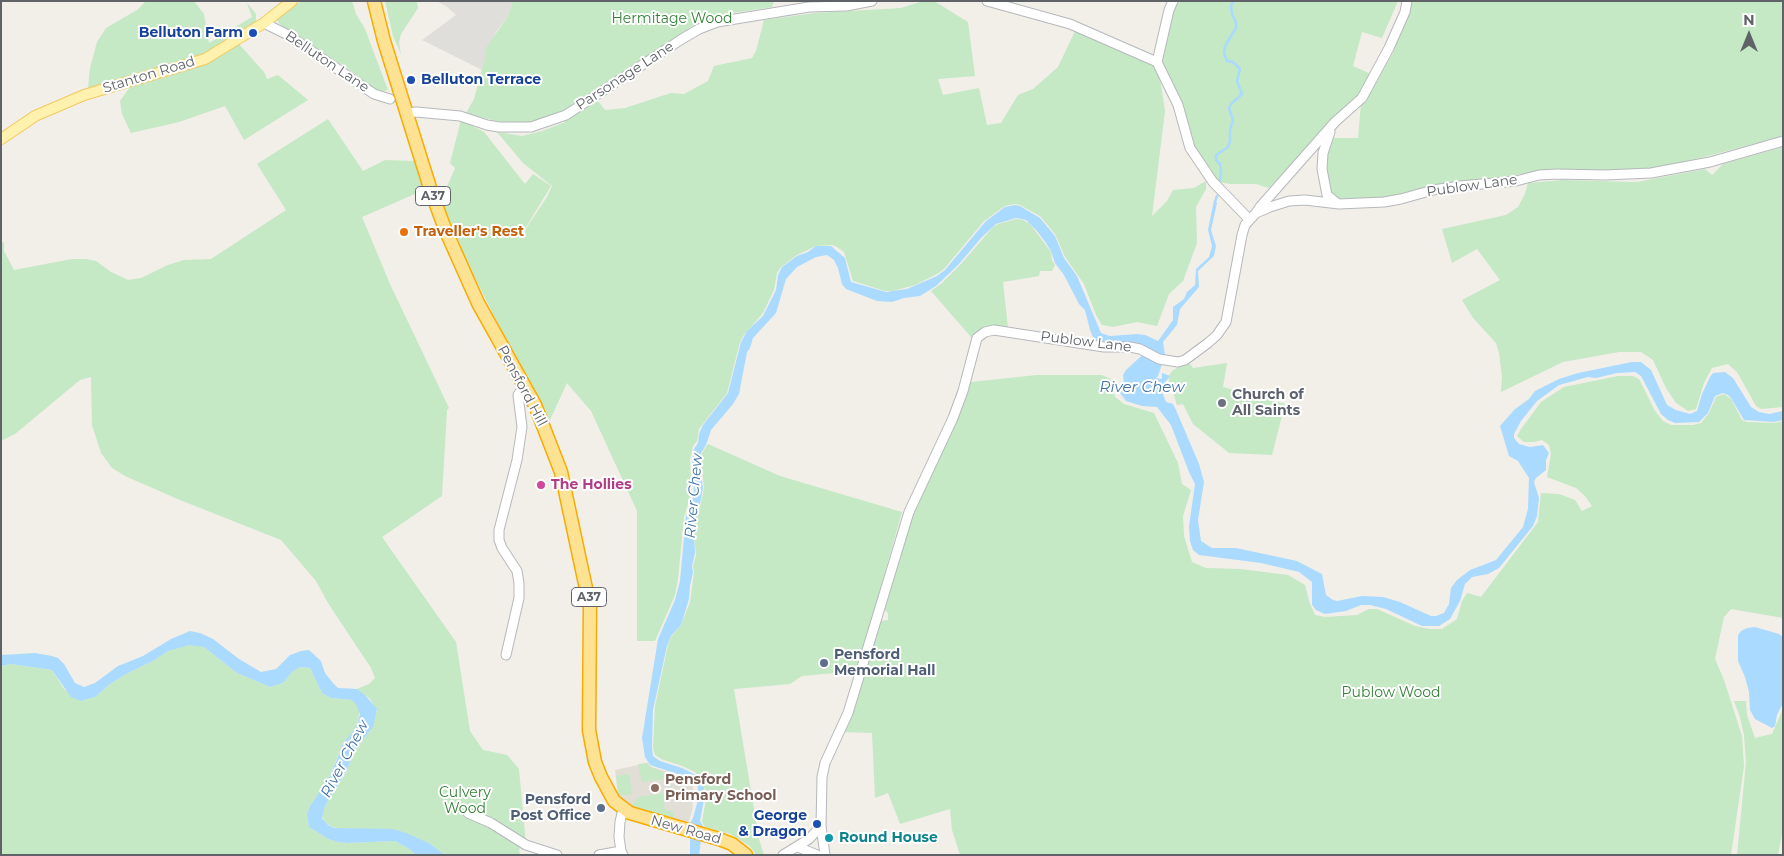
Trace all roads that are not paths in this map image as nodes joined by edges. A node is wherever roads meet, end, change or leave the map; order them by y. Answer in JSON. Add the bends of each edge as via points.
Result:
{"nodes":[{"id":1,"x":292,"y":1,"type":"edge"},
{"id":2,"x":872,"y":1,"type":"edge"},
{"id":3,"x":987,"y":1,"type":"edge"},
{"id":4,"x":1174,"y":1,"type":"edge"},
{"id":5,"x":1407,"y":1,"type":"edge"},
{"id":6,"x":373,"y":2,"type":"edge"},
{"id":7,"x":264,"y":23,"type":"junction"},
{"id":8,"x":1156,"y":62,"type":"junction"},
{"id":9,"x":390,"y":99,"type":"dead end"},
{"id":10,"x":408,"y":113,"type":"junction"},
{"id":11,"x":1335,"y":122,"type":"junction"},
{"id":12,"x":1,"y":139,"type":"edge"},
{"id":13,"x":1783,"y":141,"type":"edge"},
{"id":14,"x":1339,"y":204,"type":"junction"},
{"id":15,"x":1253,"y":216,"type":"junction"},
{"id":16,"x":524,"y":386,"type":"junction"},
{"id":17,"x":500,"y":637,"type":"dead end"},
{"id":18,"x":510,"y":640,"type":"junction"},
{"id":19,"x":506,"y":655,"type":"dead end"},
{"id":20,"x":623,"y":809,"type":"junction"},
{"id":21,"x":468,"y":813,"type":"dead end"},
{"id":22,"x":820,"y":826,"type":"junction"},
{"id":23,"x":798,"y":847,"type":"junction"},
{"id":24,"x":622,"y":853,"type":"edge"},
{"id":25,"x":557,"y":855,"type":"edge"},
{"id":26,"x":599,"y":855,"type":"edge"},
{"id":27,"x":746,"y":855,"type":"edge"},
{"id":28,"x":783,"y":855,"type":"edge"},
{"id":29,"x":817,"y":855,"type":"edge"},
{"id":30,"x":825,"y":855,"type":"edge"}],
"edges":[{"from":1,"to":7,"type":"main road","name":"Stanton Road"},
{"from":2,"to":10,"type":"street","name":"Parsonage Lane","via":[[770,12],[717,22],[699,29],[566,115],[537,125],[499,127],[460,116]]},
{"from":3,"to":8,"type":"street","via":[[1070,24]]},
{"from":4,"to":8,"type":"street"},
{"from":5,"to":11,"type":"street","via":[[1372,82],[1362,98]]},
{"from":6,"to":10,"type":"highway","name":"Pensford Hill","number":"A37"},
{"from":7,"to":9,"type":"street","name":"Belluton Lane","via":[[288,35],[374,94]]},
{"from":7,"to":12,"type":"main road","name":"Stanton Road","via":[[206,59],[84,95],[36,116]]},
{"from":8,"to":15,"type":"street","via":[[1178,106],[1190,148],[1213,182]]},
{"from":10,"to":16,"type":"highway","name":"Pensford Hill","number":"A37","via":[[432,191],[459,262]]},
{"from":11,"to":14,"type":"street","via":[[1322,153],[1322,169],[1327,194]]},
{"from":11,"to":15,"type":"street"},
{"from":13,"to":14,"type":"street","name":"Publow Lane","via":[[1710,162],[1651,173],[1539,175],[1516,181],[1433,190],[1401,199]]},
{"from":14,"to":15,"type":"street","name":"Publow Lane","via":[[1305,200],[1289,202]]},
{"from":15,"to":22,"type":"street","name":"Publow Lane","via":[[1242,234],[1226,322],[1217,335],[1185,360],[1172,362],[1140,349],[1104,347],[994,330],[977,338],[953,418],[909,512],[848,713],[828,753],[822,777]]},
{"from":16,"to":18,"type":"street","via":[[518,395],[522,427],[517,460],[499,530],[502,548],[517,571],[519,583]]},
{"from":16,"to":20,"type":"highway","name":"Pensford Hill","number":"A37","via":[[538,412],[561,472],[588,589],[591,621],[589,720],[593,755],[608,792]]},
{"from":17,"to":18,"type":"street"},
{"from":18,"to":19,"type":"street"},
{"from":20,"to":24,"type":"street","via":[[619,837]]},
{"from":20,"to":27,"type":"highway","name":"New Road","number":"A37","via":[[636,816],[732,844]]},
{"from":21,"to":25,"type":"street","via":[[492,823],[526,845]]},
{"from":22,"to":23,"type":"street"},
{"from":22,"to":30,"type":"street","name":"Publow Lane"},
{"from":23,"to":28,"type":"street"},
{"from":23,"to":29,"type":"street"},
{"from":24,"to":26,"type":"street"}]}
